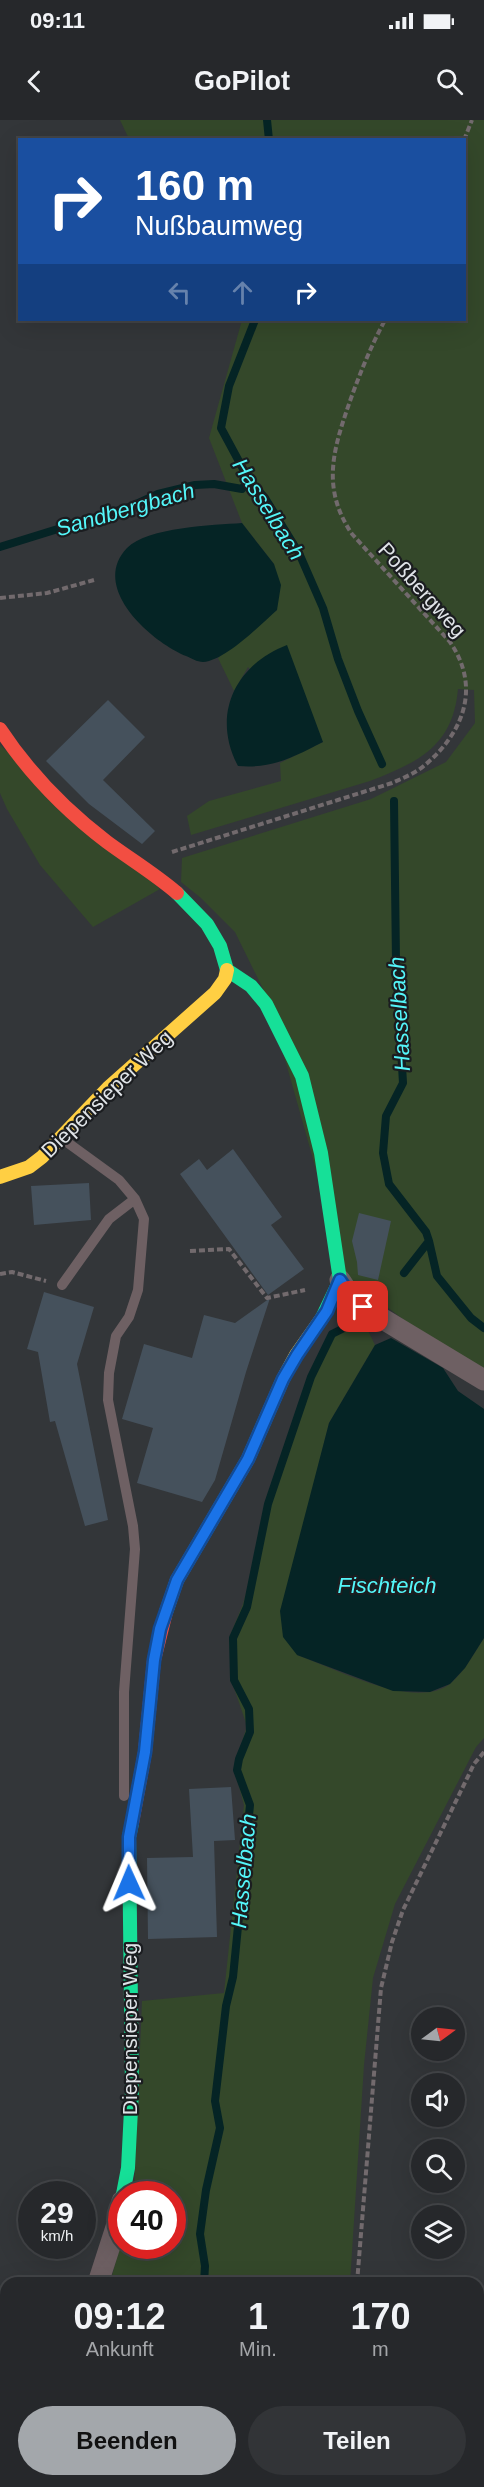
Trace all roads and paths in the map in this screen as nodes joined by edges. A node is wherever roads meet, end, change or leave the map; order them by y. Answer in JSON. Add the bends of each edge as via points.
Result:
{"nodes":[{"id":1,"x":472,"y":120,"type":"edge"},
{"id":2,"x":465,"y":138,"type":"edge"},
{"id":3,"x":384,"y":321,"type":"edge"},
{"id":4,"x":94,"y":580,"type":"dead end"},
{"id":5,"x":0,"y":598,"type":"edge"},
{"id":6,"x":0,"y":729,"type":"edge"},
{"id":7,"x":145,"y":866,"type":"junction"},
{"id":8,"x":227,"y":970,"type":"junction"},
{"id":9,"x":61,"y":1138,"type":"junction"},
{"id":10,"x":0,"y":1177,"type":"edge"},
{"id":11,"x":135,"y":1199,"type":"junction"},
{"id":12,"x":190,"y":1251,"type":"dead end"},
{"id":13,"x":0,"y":1274,"type":"edge"},
{"id":14,"x":340,"y":1280,"type":"junction"},
{"id":15,"x":62,"y":1285,"type":"joint"},
{"id":16,"x":313,"y":1289,"type":"dead end"},
{"id":17,"x":484,"y":1380,"type":"edge"},
{"id":18,"x":484,"y":1752,"type":"edge"},
{"id":19,"x":130,"y":1828,"type":"junction"},
{"id":20,"x":126,"y":2181,"type":"edge"},
{"id":21,"x":108,"y":2252,"type":"edge"},
{"id":22,"x":100,"y":2277,"type":"edge"},
{"id":23,"x":357,"y":2277,"type":"edge"}],
"edges":[{"from":1,"to":2,"type":"path"},
{"from":3,"to":7,"type":"path","name":"Poßbergweg","via":[[367,356],[332,457],[334,495],[352,534],[459,655],[467,690],[458,727],[423,767],[392,783],[177,849]]},
{"from":4,"to":5,"type":"path","via":[[47,593]]},
{"from":6,"to":7,"type":"street","via":[[57,799],[122,854]]},
{"from":7,"to":8,"type":"street","via":[[207,922],[223,949]]},
{"from":8,"to":9,"type":"street","name":"Diepensieper Weg","via":[[215,993],[108,1088]]},
{"from":8,"to":14,"type":"street","via":[[251,986],[266,1004],[302,1076],[321,1153]]},
{"from":9,"to":10,"type":"street","name":"Diepensieper Weg","via":[[29,1167]]},
{"from":9,"to":11,"type":"lane","via":[[119,1180]]},
{"from":11,"to":15,"type":"lane","via":[[109,1219]]},
{"from":11,"to":19,"type":"lane","via":[[144,1219],[138,1290],[129,1317],[117,1336],[108,1400],[134,1537],[122,1741],[123,1792]]},
{"from":12,"to":16,"type":"path","via":[[229,1249],[267,1298]]},
{"from":13,"to":15,"type":"path","via":[[12,1272]]},
{"from":14,"to":17,"type":"street","via":[[363,1307]]},
{"from":14,"to":19,"type":"street","name":"Diepensieper Weg","via":[[327,1311],[283,1379],[248,1459],[168,1601],[154,1660],[145,1752]]},
{"from":18,"to":23,"type":"path","via":[[474,1764],[403,1910],[392,1942],[381,1988]]},
{"from":19,"to":20,"type":"street","name":"Diepensieper Weg","via":[[132,2090]]},
{"from":21,"to":22,"type":"street"}]}
